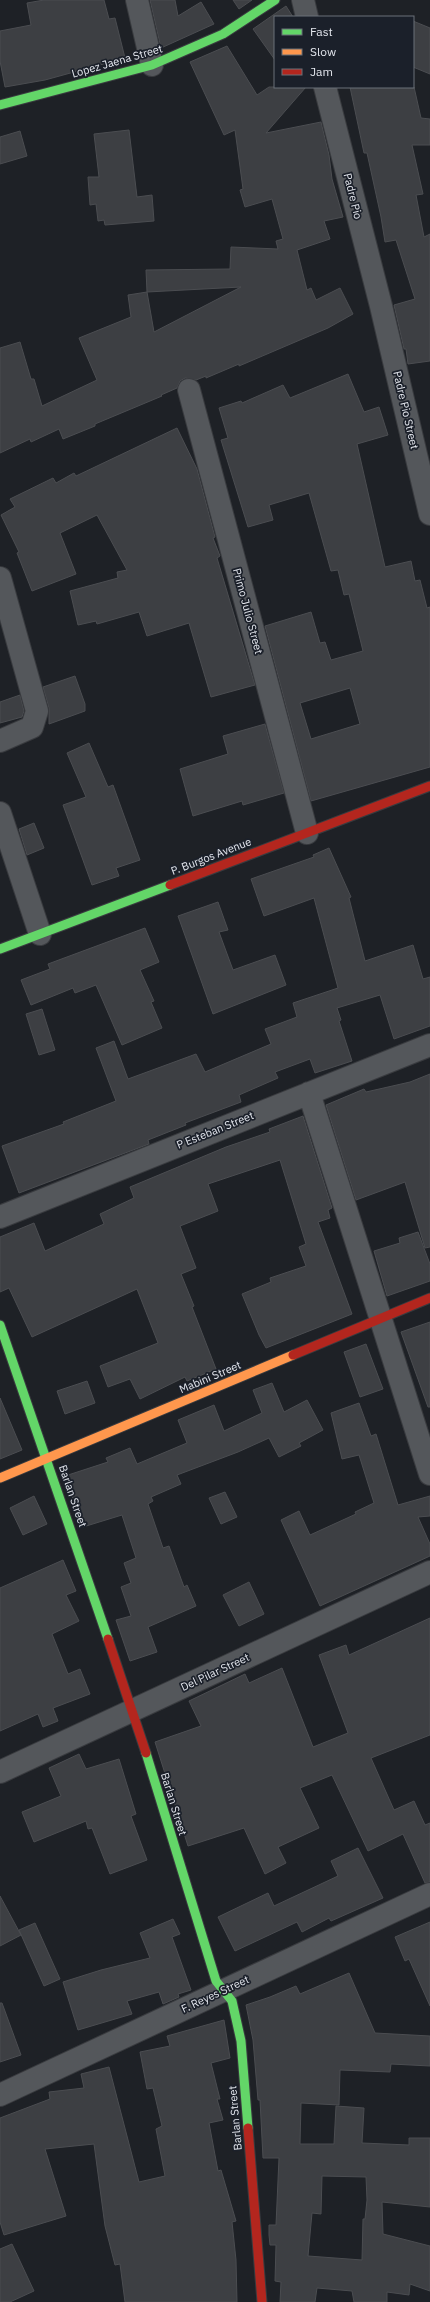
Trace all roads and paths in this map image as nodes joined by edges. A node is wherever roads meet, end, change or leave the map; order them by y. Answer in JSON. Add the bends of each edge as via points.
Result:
{"nodes":[{"id":1,"x":138,"y":0,"type":"edge"},
{"id":2,"x":275,"y":0,"type":"edge"},
{"id":3,"x":302,"y":0,"type":"edge"},
{"id":4,"x":307,"y":16,"type":"edge"},
{"id":5,"x":152,"y":65,"type":"junction"},
{"id":6,"x":325,"y":88,"type":"edge"},
{"id":7,"x":0,"y":105,"type":"edge"},
{"id":8,"x":381,"y":306,"type":"joint"},
{"id":9,"x":189,"y":390,"type":"dead end"},
{"id":10,"x":422,"y":442,"type":"edge"},
{"id":11,"x":430,"y":514,"type":"edge"},
{"id":12,"x":0,"y":578,"type":"edge"},
{"id":13,"x":0,"y":741,"type":"edge"},
{"id":14,"x":430,"y":786,"type":"edge"},
{"id":15,"x":0,"y":813,"type":"edge"},
{"id":16,"x":307,"y":833,"type":"junction"},
{"id":17,"x":40,"y":934,"type":"junction"},
{"id":18,"x":0,"y":949,"type":"edge"},
{"id":19,"x":430,"y":1045,"type":"edge"},
{"id":20,"x":309,"y":1093,"type":"junction"},
{"id":21,"x":0,"y":1217,"type":"edge"},
{"id":22,"x":430,"y":1298,"type":"edge"},
{"id":23,"x":381,"y":1319,"type":"junction"},
{"id":24,"x":0,"y":1324,"type":"edge"},
{"id":25,"x":48,"y":1458,"type":"junction"},
{"id":26,"x":430,"y":1474,"type":"edge"},
{"id":27,"x":0,"y":1478,"type":"edge"},
{"id":28,"x":430,"y":1572,"type":"edge"},
{"id":29,"x":133,"y":1711,"type":"junction"},
{"id":30,"x":0,"y":1772,"type":"edge"},
{"id":31,"x":430,"y":1894,"type":"edge"},
{"id":32,"x":223,"y":1990,"type":"junction"},
{"id":33,"x":0,"y":2095,"type":"edge"},
{"id":34,"x":262,"y":2302,"type":"edge"}],
"edges":[{"from":1,"to":5,"type":"street"},
{"from":2,"to":5,"type":"street","name":"Lopez Jaena Street","via":[[223,34]]},
{"from":3,"to":4,"type":"street"},
{"from":5,"to":7,"type":"street","name":"Lopez Jaena Street"},
{"from":6,"to":8,"type":"street","name":"Padre Pio"},
{"from":8,"to":10,"type":"street","name":"Padre Pio Street"},
{"from":9,"to":16,"type":"street","name":"Primo Julio Street"},
{"from":10,"to":11,"type":"street","name":"Padre Pio Street"},
{"from":12,"to":13,"type":"street","via":[[37,711],[32,727]]},
{"from":14,"to":16,"type":"street","name":"P. Burgos Avenue"},
{"from":15,"to":17,"type":"street"},
{"from":16,"to":17,"type":"street","name":"P. Burgos Avenue"},
{"from":17,"to":18,"type":"street","name":"P. Burgos Avenue"},
{"from":19,"to":20,"type":"street","name":"P Esteban Street"},
{"from":20,"to":21,"type":"street","name":"P Esteban Street"},
{"from":20,"to":23,"type":"street"},
{"from":22,"to":23,"type":"street","name":"Mabini Street"},
{"from":23,"to":25,"type":"street","name":"Mabini Street"},
{"from":23,"to":26,"type":"street"},
{"from":24,"to":25,"type":"street","name":"Barlan Street"},
{"from":25,"to":27,"type":"street","name":"Mabini Street"},
{"from":25,"to":29,"type":"street","name":"Barlan Street"},
{"from":28,"to":29,"type":"street","name":"Del Pilar Street"},
{"from":29,"to":30,"type":"street","name":"Del Pilar Street"},
{"from":29,"to":32,"type":"street","name":"Barlan Street","via":[[216,1980]]},
{"from":31,"to":32,"type":"street","name":"F. Reyes Street"},
{"from":32,"to":33,"type":"street","name":"F. Reyes Street"},
{"from":32,"to":34,"type":"street","name":"Barlan Street","via":[[232,2001],[241,2041]]}]}
